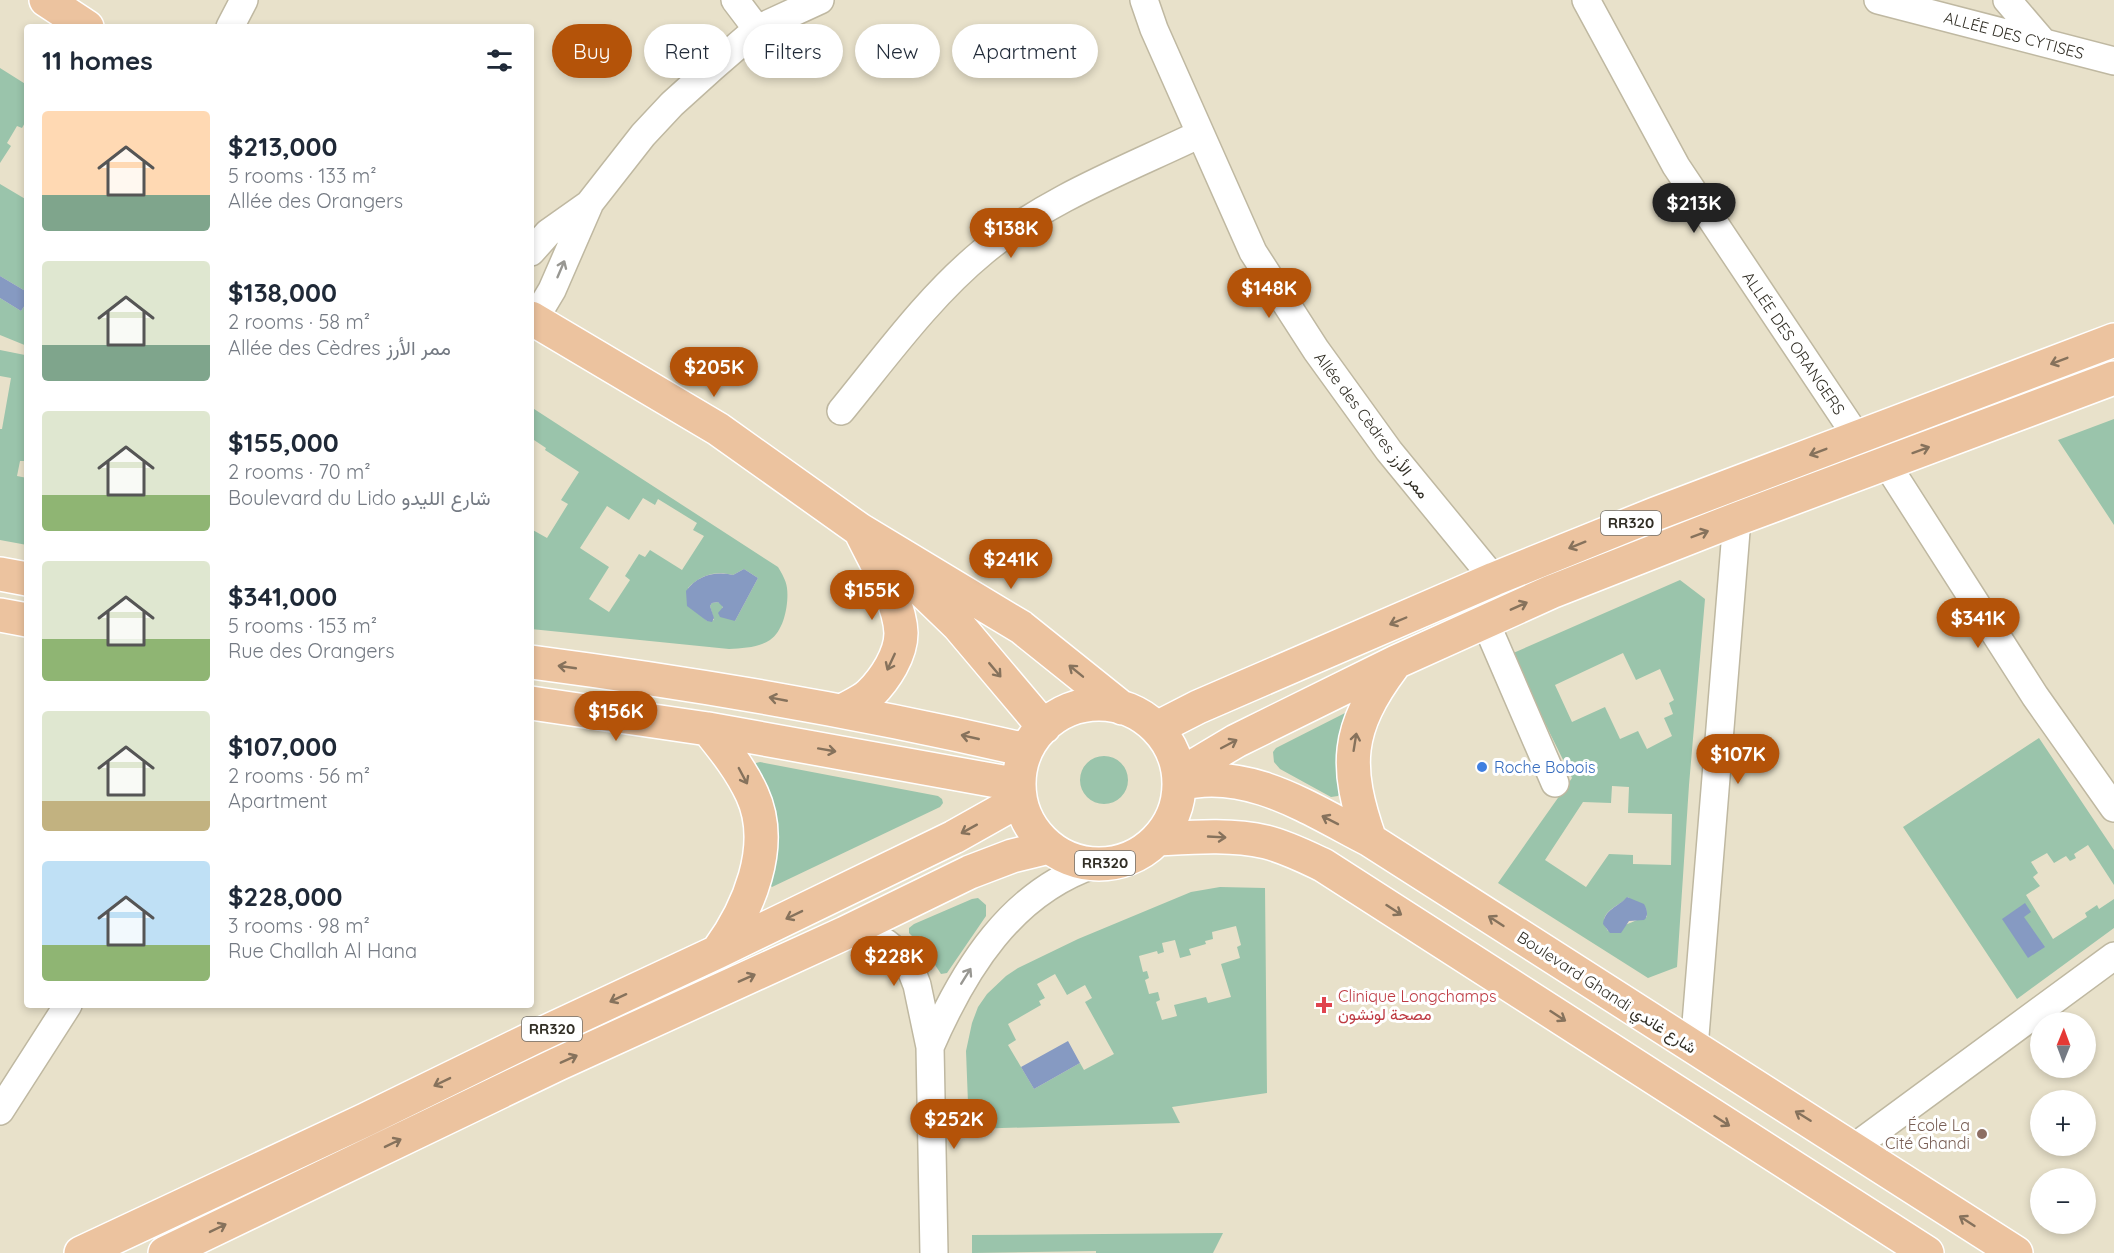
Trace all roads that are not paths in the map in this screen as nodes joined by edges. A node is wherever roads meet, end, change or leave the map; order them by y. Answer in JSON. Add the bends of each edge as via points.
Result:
{"nodes":[{"id":1,"x":46,"y":0,"type":"edge"},
{"id":2,"x":244,"y":0,"type":"edge"},
{"id":3,"x":735,"y":0,"type":"edge"},
{"id":4,"x":820,"y":0,"type":"edge"},
{"id":5,"x":1144,"y":0,"type":"edge"},
{"id":6,"x":1586,"y":0,"type":"edge"},
{"id":7,"x":1878,"y":0,"type":"edge"},
{"id":8,"x":2007,"y":0,"type":"edge"},
{"id":9,"x":82,"y":24,"type":"edge"},
{"id":10,"x":232,"y":24,"type":"edge"},
{"id":11,"x":753,"y":24,"type":"edge"},
{"id":12,"x":768,"y":24,"type":"edge"},
{"id":13,"x":743,"y":41,"type":"edge"},
{"id":14,"x":2043,"y":42,"type":"junction"},
{"id":15,"x":2114,"y":61,"type":"edge"},
{"id":16,"x":1200,"y":134,"type":"junction"},
{"id":17,"x":589,"y":204,"type":"junction"},
{"id":18,"x":534,"y":249,"type":"edge"},
{"id":19,"x":534,"y":318,"type":"edge"},
{"id":20,"x":534,"y":322,"type":"edge"},
{"id":21,"x":2114,"y":340,"type":"edge"},
{"id":22,"x":2114,"y":378,"type":"edge"},
{"id":23,"x":841,"y":411,"type":"dead end"},
{"id":24,"x":1857,"y":437,"type":"junction"},
{"id":25,"x":1886,"y":463,"type":"junction"},
{"id":26,"x":1737,"y":519,"type":"junction"},
{"id":27,"x":860,"y":530,"type":"junction"},
{"id":28,"x":0,"y":574,"type":"edge"},
{"id":29,"x":24,"y":578,"type":"edge"},
{"id":30,"x":1494,"y":579,"type":"junction"},
{"id":31,"x":0,"y":615,"type":"edge"},
{"id":32,"x":24,"y":619,"type":"edge"},
{"id":33,"x":1485,"y":621,"type":"junction"},
{"id":34,"x":534,"y":662,"type":"edge"},
{"id":35,"x":1396,"y":662,"type":"junction"},
{"id":36,"x":534,"y":703,"type":"edge"},
{"id":37,"x":1122,"y":708,"type":"junction"},
{"id":38,"x":842,"y":711,"type":"junction"},
{"id":39,"x":1156,"y":728,"type":"junction"},
{"id":40,"x":708,"y":729,"type":"junction"},
{"id":41,"x":1035,"y":738,"type":"junction"},
{"id":42,"x":1179,"y":779,"type":"junction"},
{"id":43,"x":1555,"y":783,"type":"dead end"},
{"id":44,"x":1019,"y":793,"type":"junction"},
{"id":45,"x":2114,"y":808,"type":"edge"},
{"id":46,"x":1159,"y":839,"type":"junction"},
{"id":47,"x":1370,"y":840,"type":"junction"},
{"id":48,"x":1049,"y":847,"type":"junction"},
{"id":49,"x":1096,"y":864,"type":"junction"},
{"id":50,"x":845,"y":933,"type":"junction"},
{"id":51,"x":717,"y":952,"type":"junction"},
{"id":52,"x":2114,"y":956,"type":"edge"},
{"id":53,"x":66,"y":1008,"type":"edge"},
{"id":54,"x":930,"y":1047,"type":"junction"},
{"id":55,"x":1694,"y":1048,"type":"junction"},
{"id":56,"x":0,"y":1112,"type":"edge"},
{"id":57,"x":1853,"y":1148,"type":"junction"},
{"id":58,"x":81,"y":1253,"type":"edge"},
{"id":59,"x":165,"y":1253,"type":"edge"},
{"id":60,"x":934,"y":1253,"type":"edge"},
{"id":61,"x":1927,"y":1253,"type":"edge"},
{"id":62,"x":2016,"y":1253,"type":"edge"}],
"edges":[{"from":1,"to":9,"type":"main road"},
{"from":2,"to":10,"type":"street"},
{"from":3,"to":11,"type":"street"},
{"from":4,"to":12,"type":"street"},
{"from":5,"to":16,"type":"street","name":"Allée des Cèdres ممر الأرز"},
{"from":6,"to":24,"type":"street","name":"ALLÉE DES ORANGERS","via":[[1676,166]]},
{"from":7,"to":14,"type":"street","name":"ALLÉE DES CYTISES"},
{"from":8,"to":14,"type":"street"},
{"from":13,"to":17,"type":"street","via":[[672,104]]},
{"from":14,"to":15,"type":"street","name":"ALLÉE DES CYTISES"},
{"from":16,"to":23,"type":"street","via":[[1074,194],[1027,220],[985,250],[928,304]]},
{"from":16,"to":30,"type":"street","name":"Allée des Cèdres ممر الأرز","via":[[1252,252],[1316,350],[1389,451]]},
{"from":17,"to":18,"type":"street","via":[[548,233]]},
{"from":19,"to":17,"type":"street","one_way":true,"via":[[552,290]]},
{"from":20,"to":27,"type":"main road","via":[[718,429]]},
{"from":21,"to":24,"type":"main road","number":"RR320","one_way":true},
{"from":25,"to":22,"type":"main road","number":"RR320","one_way":true},
{"from":24,"to":30,"type":"main road","number":"RR320","one_way":true},
{"from":25,"to":26,"type":"main road","number":"RR320"},
{"from":25,"to":45,"type":"street","via":[[2035,696]]},
{"from":33,"to":26,"type":"main road","number":"RR320","one_way":true},
{"from":26,"to":55,"type":"street"},
{"from":37,"to":27,"type":"main road","one_way":true,"via":[[1022,627]]},
{"from":27,"to":38,"type":"main road","one_way":true,"via":[[897,612],[901,634],[886,673],[868,695]]},
{"from":27,"to":41,"type":"main road","one_way":true,"via":[[958,625]]},
{"from":28,"to":29,"type":"main road"},
{"from":30,"to":39,"type":"main road","number":"RR320","one_way":true},
{"from":31,"to":32,"type":"main road"},
{"from":33,"to":35,"type":"main road","number":"RR320"},
{"from":33,"to":43,"type":"street"},
{"from":38,"to":34,"type":"main road","one_way":true,"via":[[678,682]]},
{"from":42,"to":35,"type":"main road","number":"RR320","one_way":true,"via":[[1236,741]]},
{"from":47,"to":35,"type":"main road","one_way":true,"via":[[1355,787],[1354,747],[1367,705]]},
{"from":36,"to":40,"type":"main road"},
{"from":37,"to":39,"type":"main road","number":"RR320"},
{"from":37,"to":41,"type":"main road","number":"RR320","via":[[1082,706],[1061,714]]},
{"from":41,"to":38,"type":"main road","one_way":true},
{"from":39,"to":42,"type":"main road","number":"RR320","via":[[1172,750]]},
{"from":40,"to":44,"type":"main road","one_way":true},
{"from":40,"to":51,"type":"main road","one_way":true,"via":[[735,762],[753,795],[760,834],[756,873],[744,910]]},
{"from":41,"to":44,"type":"main road","via":[[1020,767]]},
{"from":42,"to":46,"type":"main road","number":"RR320","via":[[1176,806]]},
{"from":47,"to":42,"type":"main road","name":"Boulevard Ghandi شارع غاندي","one_way":true,"via":[[1251,783]]},
{"from":44,"to":48,"type":"main road","number":"RR320","via":[[1031,826]]},
{"from":44,"to":51,"type":"main road","number":"RR320","one_way":true,"via":[[954,837]]},
{"from":46,"to":49,"type":"main road","number":"RR320","via":[[1141,853],[1119,862]]},
{"from":46,"to":61,"type":"main road","one_way":true,"via":[[1201,836],[1266,842],[1323,865]]},
{"from":55,"to":47,"type":"main road","name":"Boulevard Ghandi شارع غاندي","one_way":true},
{"from":48,"to":49,"type":"main road","number":"RR320","via":[[1072,860]]},
{"from":48,"to":50,"type":"main road","number":"RR320","via":[[970,872]]},
{"from":54,"to":49,"type":"street","one_way":true,"via":[[955,995],[998,932],[1044,889]]},
{"from":50,"to":54,"type":"street","via":[[886,943],[910,967]]},
{"from":59,"to":50,"type":"main road","number":"RR320","one_way":true,"via":[[558,1064]]},
{"from":51,"to":58,"type":"main road","number":"RR320","one_way":true},
{"from":52,"to":57,"type":"street"},
{"from":53,"to":56,"type":"street"},
{"from":54,"to":60,"type":"street"},
{"from":57,"to":55,"type":"main road","name":"Boulevard Ghandi شارع غاندي","one_way":true},
{"from":62,"to":57,"type":"main road","name":"Boulevard Ghandi شارع غاندي","one_way":true}]}
